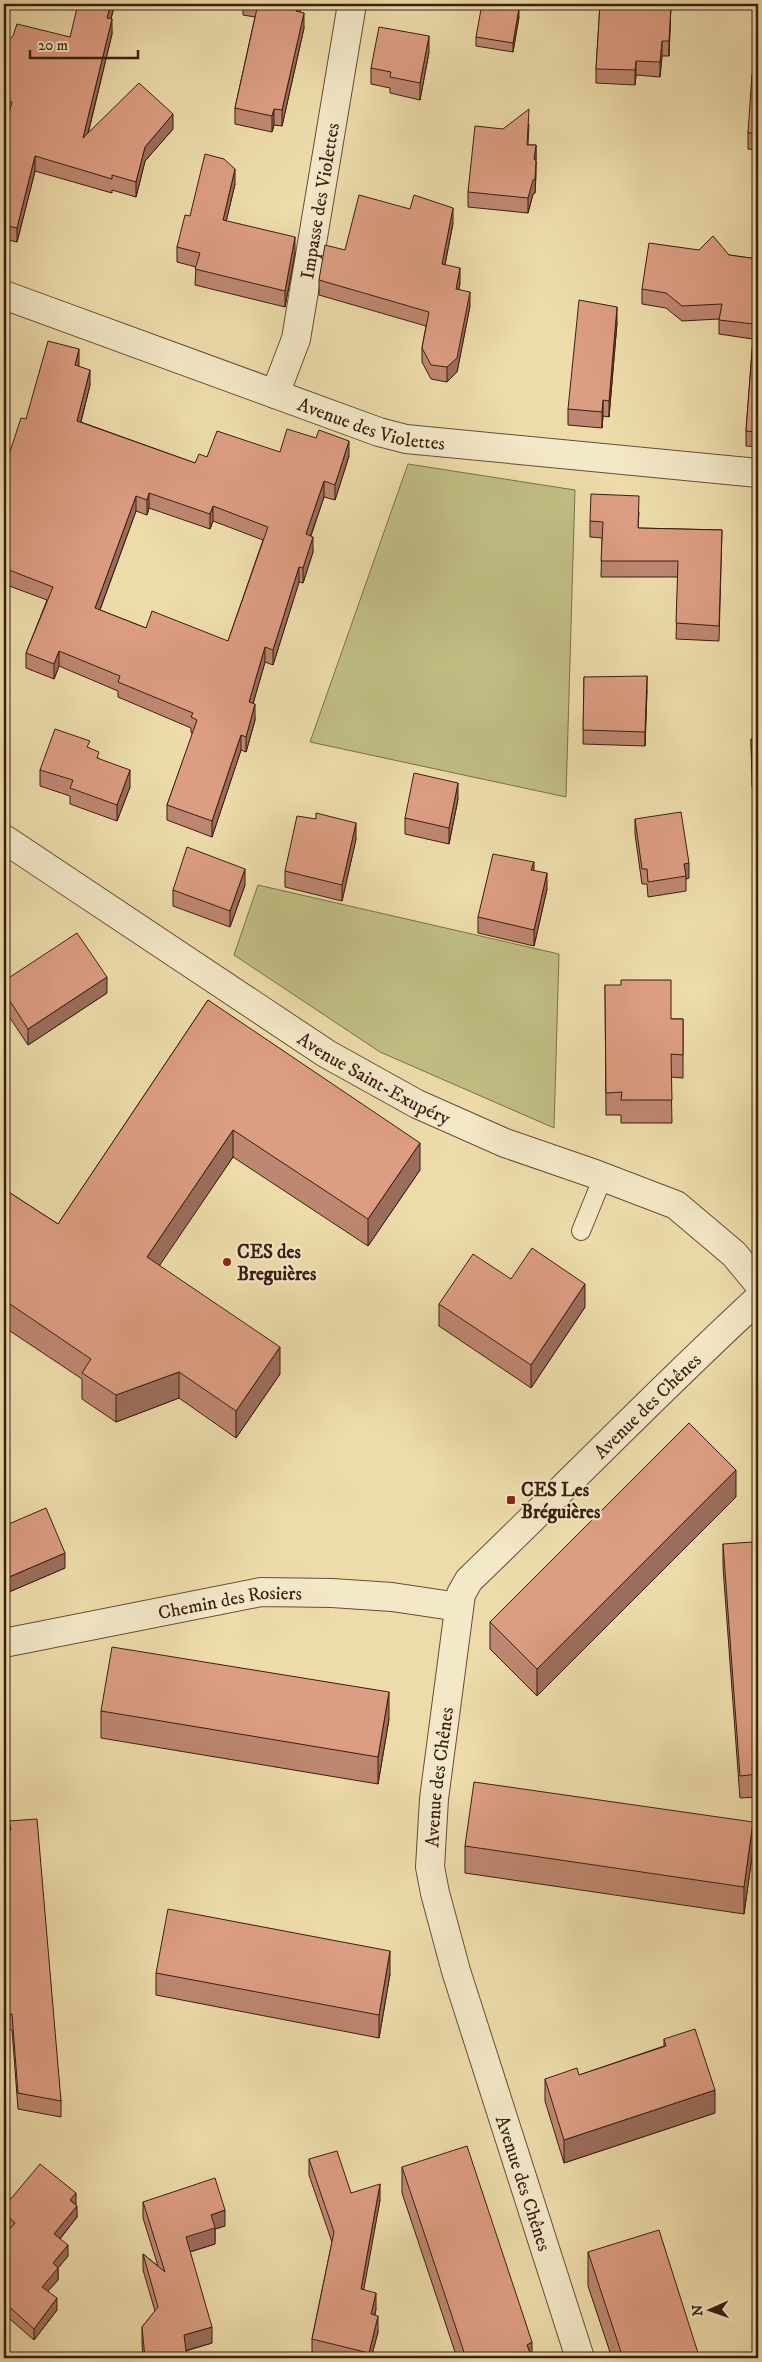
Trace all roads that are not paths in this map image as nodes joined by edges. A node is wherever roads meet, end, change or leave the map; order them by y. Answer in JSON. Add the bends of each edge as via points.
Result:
{"nodes":[{"id":1,"x":352,"y":4,"type":"edge"},
{"id":2,"x":4,"y":295,"type":"edge"},
{"id":3,"x":275,"y":394,"type":"junction"},
{"id":4,"x":758,"y":473,"type":"edge"},
{"id":5,"x":4,"y":839,"type":"edge"},
{"id":6,"x":599,"y":1175,"type":"junction"},
{"id":7,"x":581,"y":1231,"type":"dead end"},
{"id":8,"x":758,"y":1283,"type":"edge"},
{"id":9,"x":758,"y":1299,"type":"edge"},
{"id":10,"x":459,"y":1607,"type":"junction"},
{"id":11,"x":4,"y":1643,"type":"edge"},
{"id":12,"x":580,"y":2358,"type":"edge"}],
"edges":[{"from":1,"to":3,"type":"street","name":"Impasse des Violettes","via":[[296,339]]},
{"from":2,"to":3,"type":"street","name":"Avenue des Violettes"},
{"from":3,"to":4,"type":"street","name":"Avenue des Violettes","via":[[406,439]]},
{"from":5,"to":6,"type":"street","name":"Avenue Saint-Exupéry","via":[[326,1054],[366,1077],[417,1104],[505,1143]]},
{"from":6,"to":7,"type":"lane"},
{"from":6,"to":8,"type":"street","name":"Avenue Saint-Exupéry","via":[[676,1205],[734,1254]]},
{"from":9,"to":10,"type":"street","name":"Avenue des Chênes","via":[[683,1368],[469,1580],[461,1594]]},
{"from":10,"to":11,"type":"street","name":"Chemin des Rosiers","via":[[332,1592],[261,1592]]},
{"from":10,"to":12,"type":"street","name":"Avenue des Chênes","via":[[431,1824],[430,1867],[456,1971]]}]}
